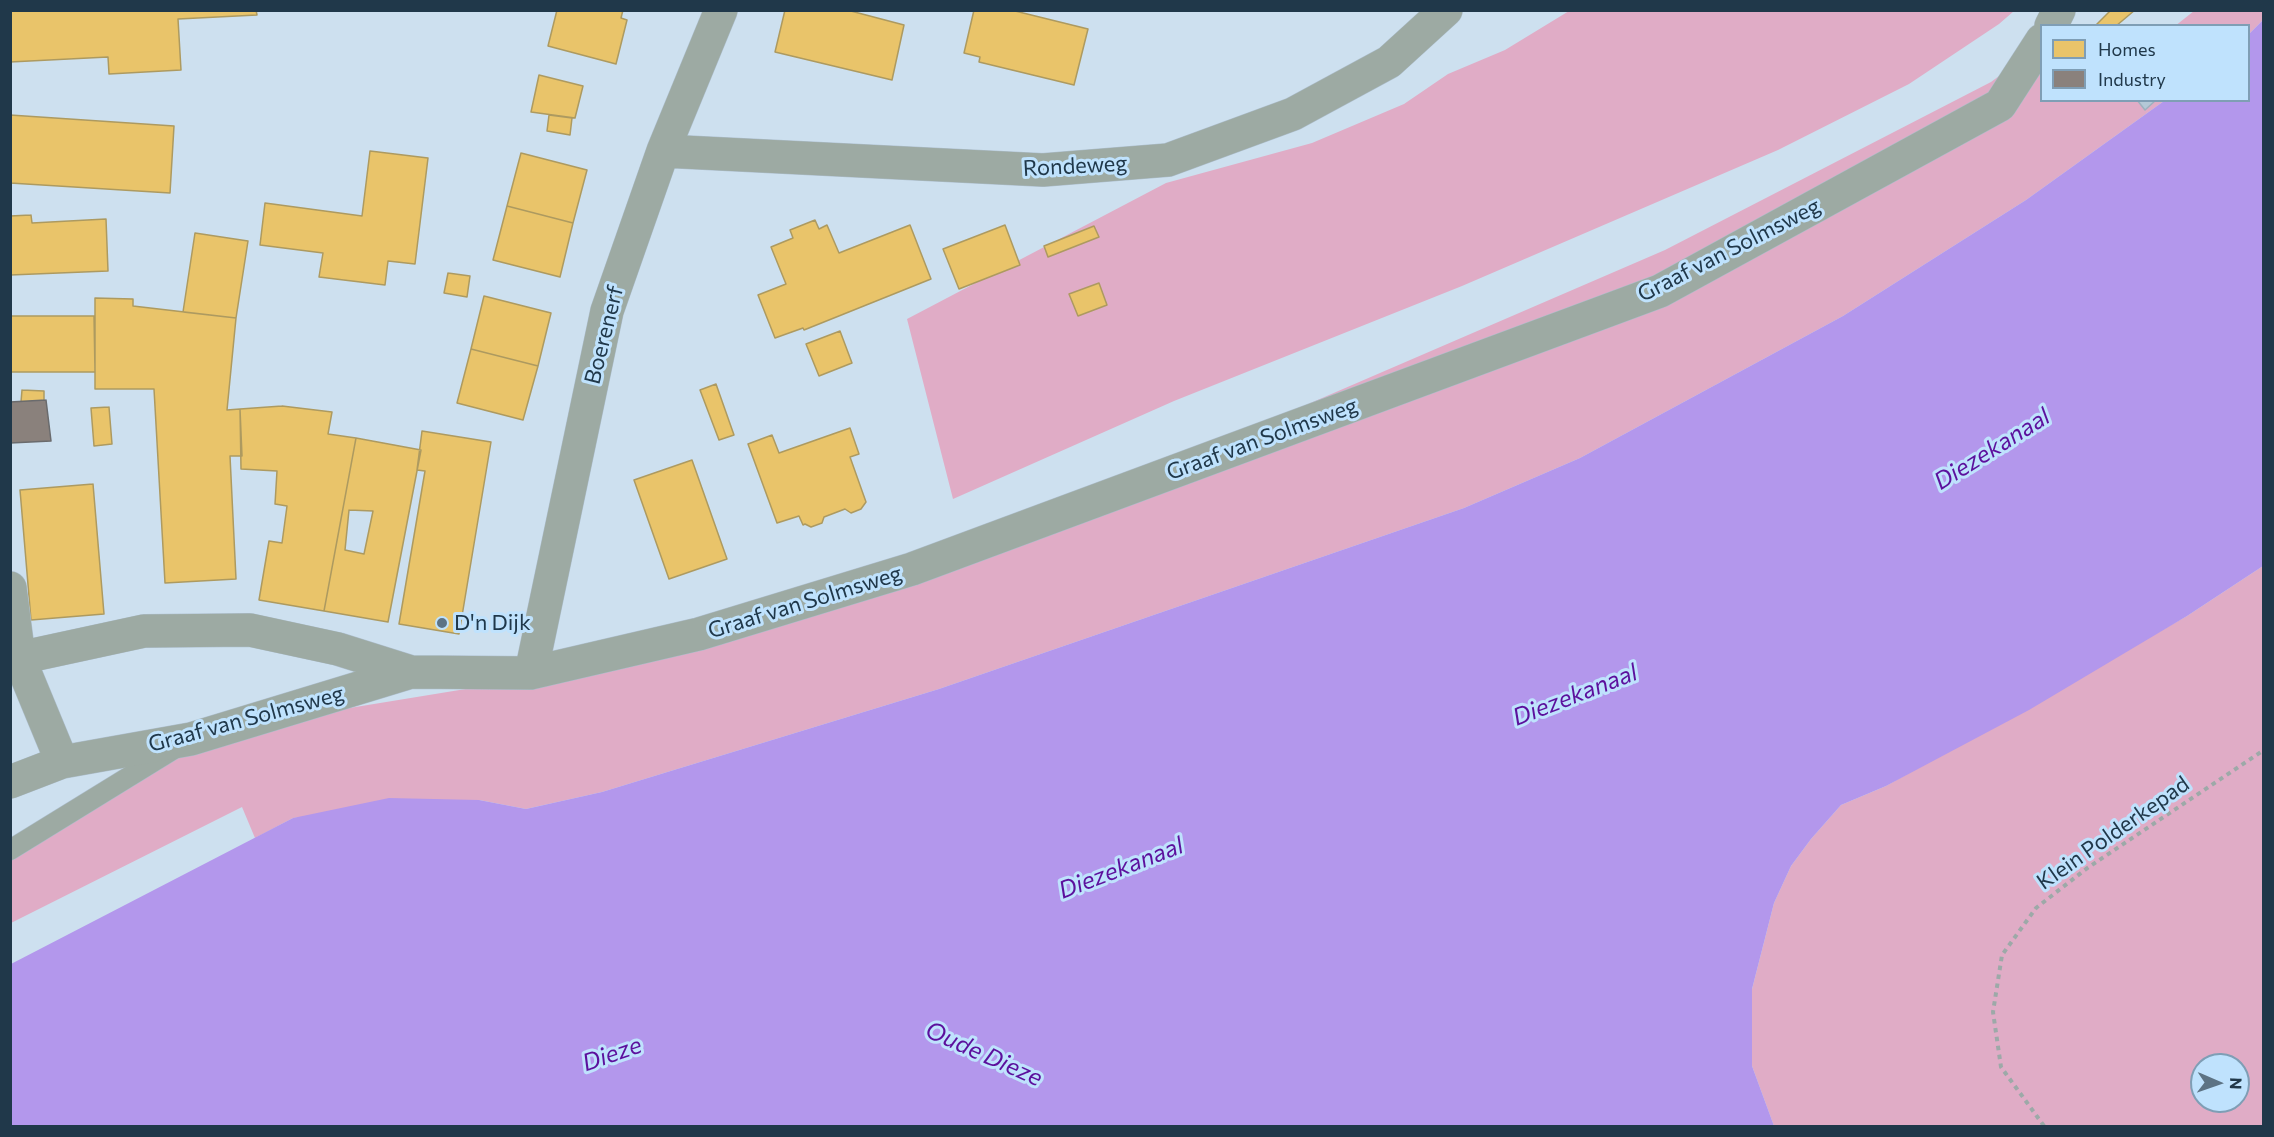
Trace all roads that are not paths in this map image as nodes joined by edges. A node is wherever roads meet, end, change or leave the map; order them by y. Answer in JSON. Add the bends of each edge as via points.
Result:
{"nodes":[{"id":1,"x":721,"y":10,"type":"edge"},
{"id":2,"x":1446,"y":10,"type":"edge"},
{"id":3,"x":2059,"y":10,"type":"edge"},
{"id":4,"x":2052,"y":24,"type":"edge"},
{"id":5,"x":2040,"y":43,"type":"edge"},
{"id":6,"x":663,"y":152,"type":"junction"},
{"id":7,"x":10,"y":588,"type":"edge"},
{"id":8,"x":19,"y":658,"type":"junction"},
{"id":9,"x":411,"y":672,"type":"junction"},
{"id":10,"x":531,"y":673,"type":"junction"},
{"id":11,"x":191,"y":739,"type":"junction"},
{"id":12,"x":62,"y":762,"type":"junction"},
{"id":13,"x":10,"y":782,"type":"edge"},
{"id":14,"x":10,"y":850,"type":"edge"}],
"edges":[{"from":1,"to":6,"type":"street","name":"Boerenerf"},
{"from":2,"to":6,"type":"street","name":"Rondeweg","via":[[1389,62],[1293,114],[1168,160],[1043,170]]},
{"from":3,"to":4,"type":"street"},
{"from":5,"to":10,"type":"street","name":"Graaf van Solmsweg","via":[[2000,105],[1660,291],[912,569],[699,634]]},
{"from":6,"to":10,"type":"street","name":"Boerenerf","via":[[607,311]]},
{"from":7,"to":8,"type":"street"},
{"from":8,"to":9,"type":"street","name":"Graaf van Solmsweg","via":[[144,631],[249,630],[338,649]]},
{"from":8,"to":12,"type":"street"},
{"from":9,"to":10,"type":"street","name":"Graaf van Solmsweg"},
{"from":9,"to":11,"type":"street","name":"Graaf van Solmsweg"},
{"from":11,"to":12,"type":"street","name":"Graaf van Solmsweg"},
{"from":11,"to":14,"type":"lane"},
{"from":12,"to":13,"type":"street","name":"Graaf van Solmsweg"}]}
